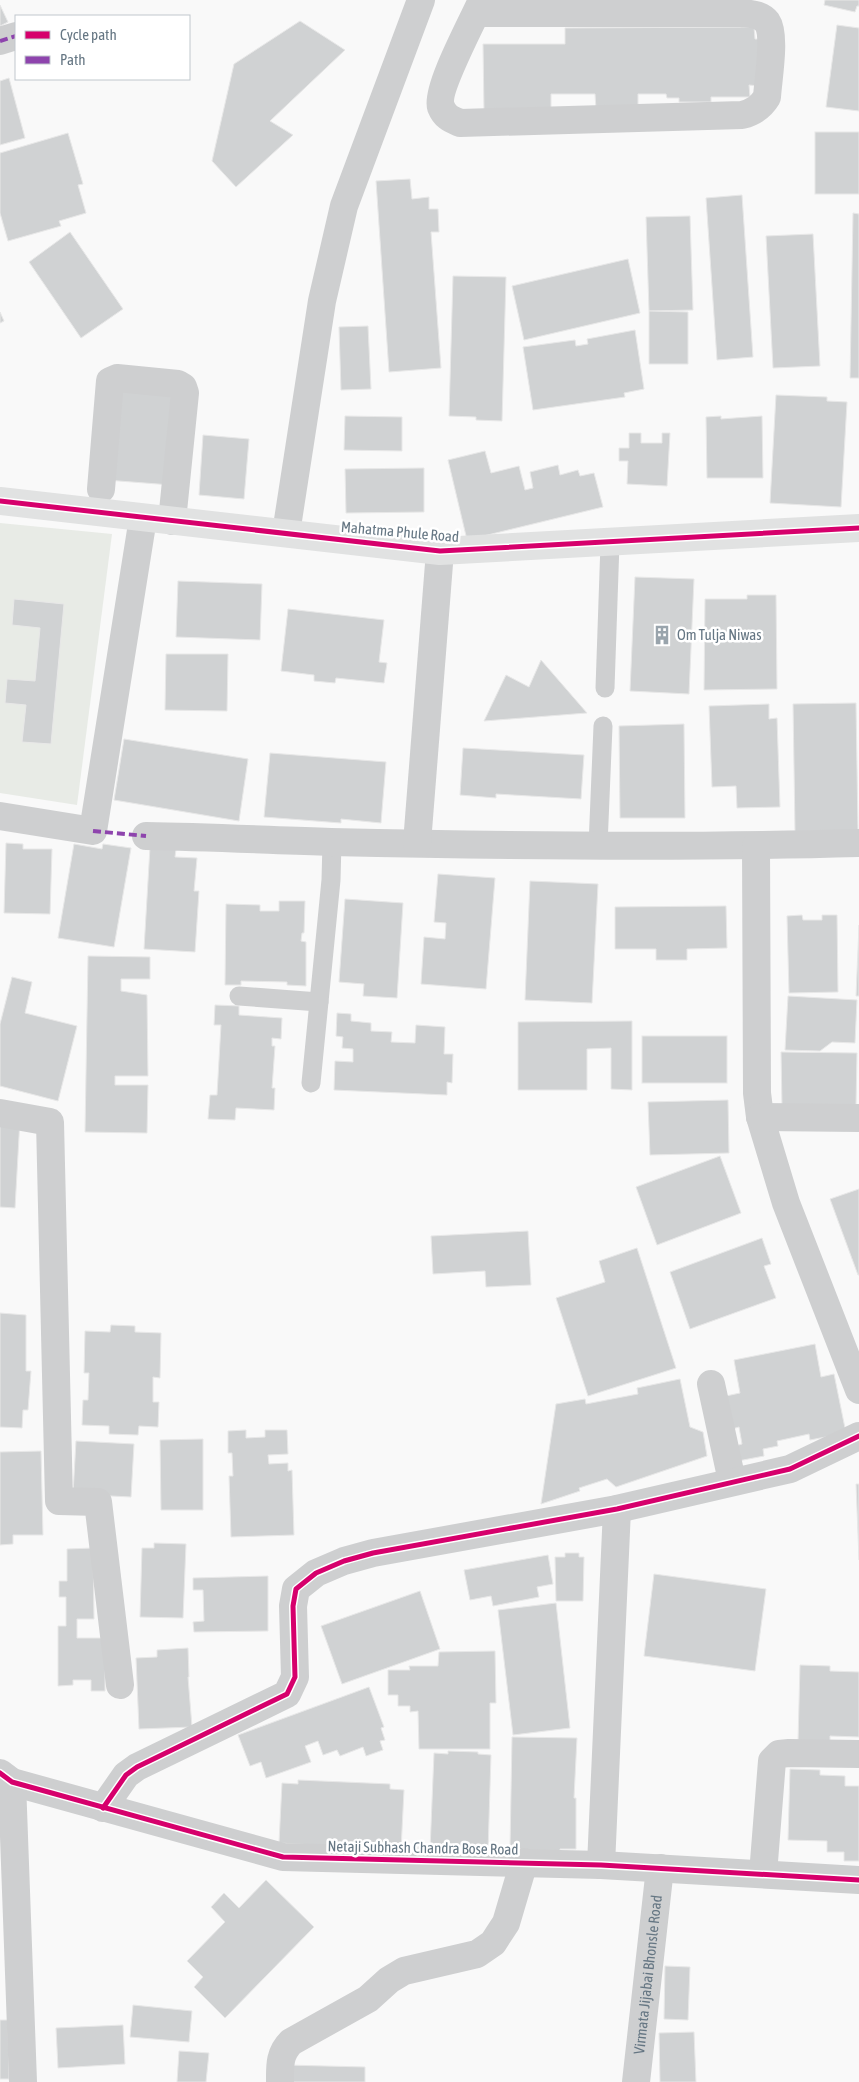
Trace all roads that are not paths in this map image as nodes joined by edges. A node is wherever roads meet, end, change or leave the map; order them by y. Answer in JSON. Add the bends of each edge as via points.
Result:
{"nodes":[{"id":1,"x":421,"y":0,"type":"edge"},
{"id":2,"x":479,"y":6,"type":"edge"},
{"id":3,"x":15,"y":36,"type":"edge"},
{"id":4,"x":0,"y":41,"type":"edge"},
{"id":5,"x":101,"y":489,"type":"dead end"},
{"id":6,"x":0,"y":501,"type":"edge"},
{"id":7,"x":143,"y":518,"type":"junction"},
{"id":8,"x":172,"y":521,"type":"junction"},
{"id":9,"x":859,"y":528,"type":"edge"},
{"id":10,"x":286,"y":533,"type":"junction"},
{"id":11,"x":610,"y":543,"type":"junction"},
{"id":12,"x":440,"y":551,"type":"junction"},
{"id":13,"x":605,"y":688,"type":"dead end"},
{"id":14,"x":603,"y":726,"type":"dead end"},
{"id":15,"x":0,"y":816,"type":"edge"},
{"id":16,"x":146,"y":836,"type":"dead end"},
{"id":17,"x":332,"y":842,"type":"junction"},
{"id":18,"x":416,"y":843,"type":"junction"},
{"id":19,"x":859,"y":843,"type":"edge"},
{"id":20,"x":598,"y":846,"type":"junction"},
{"id":21,"x":756,"y":846,"type":"junction"},
{"id":22,"x":239,"y":996,"type":"dead end"},
{"id":23,"x":319,"y":1002,"type":"junction"},
{"id":24,"x":311,"y":1083,"type":"dead end"},
{"id":25,"x":0,"y":1114,"type":"edge"},
{"id":26,"x":760,"y":1117,"type":"junction"},
{"id":27,"x":859,"y":1118,"type":"edge"},
{"id":28,"x":711,"y":1384,"type":"dead end"},
{"id":29,"x":859,"y":1390,"type":"edge"},
{"id":30,"x":859,"y":1436,"type":"edge"},
{"id":31,"x":732,"y":1481,"type":"junction"},
{"id":32,"x":617,"y":1509,"type":"junction"},
{"id":33,"x":120,"y":1685,"type":"dead end"},
{"id":34,"x":859,"y":1754,"type":"edge"},
{"id":35,"x":6,"y":1777,"type":"edge"},
{"id":36,"x":103,"y":1808,"type":"junction"},
{"id":37,"x":524,"y":1862,"type":"junction"},
{"id":38,"x":601,"y":1865,"type":"junction"},
{"id":39,"x":660,"y":1868,"type":"junction"},
{"id":40,"x":762,"y":1874,"type":"junction"},
{"id":41,"x":859,"y":1880,"type":"edge"},
{"id":42,"x":23,"y":2082,"type":"edge"},
{"id":43,"x":280,"y":2082,"type":"edge"},
{"id":44,"x":636,"y":2082,"type":"edge"}],
"edges":[{"from":1,"to":10,"type":"street","via":[[344,206],[322,301]]},
{"from":2,"to":2,"type":"street","via":[[441,89],[440,105],[448,118],[460,123],[742,115],[754,112],[766,96],[771,37],[767,22],[757,15]]},
{"from":3,"to":4,"type":"street"},
{"from":5,"to":8,"type":"street","via":[[110,381],[117,378],[178,384],[185,393]]},
{"from":6,"to":7,"type":"street","name":"Mahatma Phule Road"},
{"from":7,"to":8,"type":"street","name":"Mahatma Phule Road"},
{"from":7,"to":15,"type":"street","via":[[93,831]]},
{"from":8,"to":10,"type":"street","name":"Mahatma Phule Road"},
{"from":9,"to":11,"type":"street","name":"Mahatma Phule Road"},
{"from":10,"to":12,"type":"street","name":"Mahatma Phule Road"},
{"from":11,"to":12,"type":"street","name":"Mahatma Phule Road"},
{"from":11,"to":13,"type":"lane"},
{"from":12,"to":18,"type":"street"},
{"from":14,"to":20,"type":"lane"},
{"from":16,"to":17,"type":"street"},
{"from":17,"to":18,"type":"street"},
{"from":17,"to":23,"type":"lane"},
{"from":18,"to":20,"type":"street"},
{"from":19,"to":21,"type":"street"},
{"from":20,"to":21,"type":"street"},
{"from":21,"to":26,"type":"street","via":[[757,1092]]},
{"from":22,"to":23,"type":"lane"},
{"from":23,"to":24,"type":"lane"},
{"from":25,"to":33,"type":"street","via":[[50,1122],[59,1501],[98,1502]]},
{"from":26,"to":27,"type":"street"},
{"from":26,"to":29,"type":"street","via":[[786,1203]]},
{"from":28,"to":31,"type":"street"},
{"from":30,"to":31,"type":"street","via":[[790,1469]]},
{"from":31,"to":32,"type":"street"},
{"from":32,"to":36,"type":"street","via":[[373,1553],[316,1573],[296,1589],[292,1606],[295,1677],[287,1694],[137,1767],[126,1775]]},
{"from":32,"to":38,"type":"street"},
{"from":34,"to":40,"type":"street","via":[[789,1753],[779,1754],[772,1761]]},
{"from":35,"to":36,"type":"street","name":"Netaji Subhash Chandra Bose Road"},
{"from":35,"to":42,"type":"street"},
{"from":36,"to":37,"type":"street","name":"Netaji Subhash Chandra Bose Road","via":[[283,1857]]},
{"from":37,"to":38,"type":"street","name":"Netaji Subhash Chandra Bose Road"},
{"from":37,"to":43,"type":"street","via":[[506,1923],[493,1943],[477,1954],[404,1971],[368,1999],[291,2042],[280,2058]]},
{"from":38,"to":39,"type":"street","name":"Netaji Subhash Chandra Bose Road"},
{"from":39,"to":40,"type":"street","name":"Netaji Subhash Chandra Bose Road"},
{"from":39,"to":44,"type":"street","name":"Virmata Jijabai Bhonsle Road"},
{"from":40,"to":41,"type":"street","name":"Netaji Subhash Chandra Bose Road"}]}
